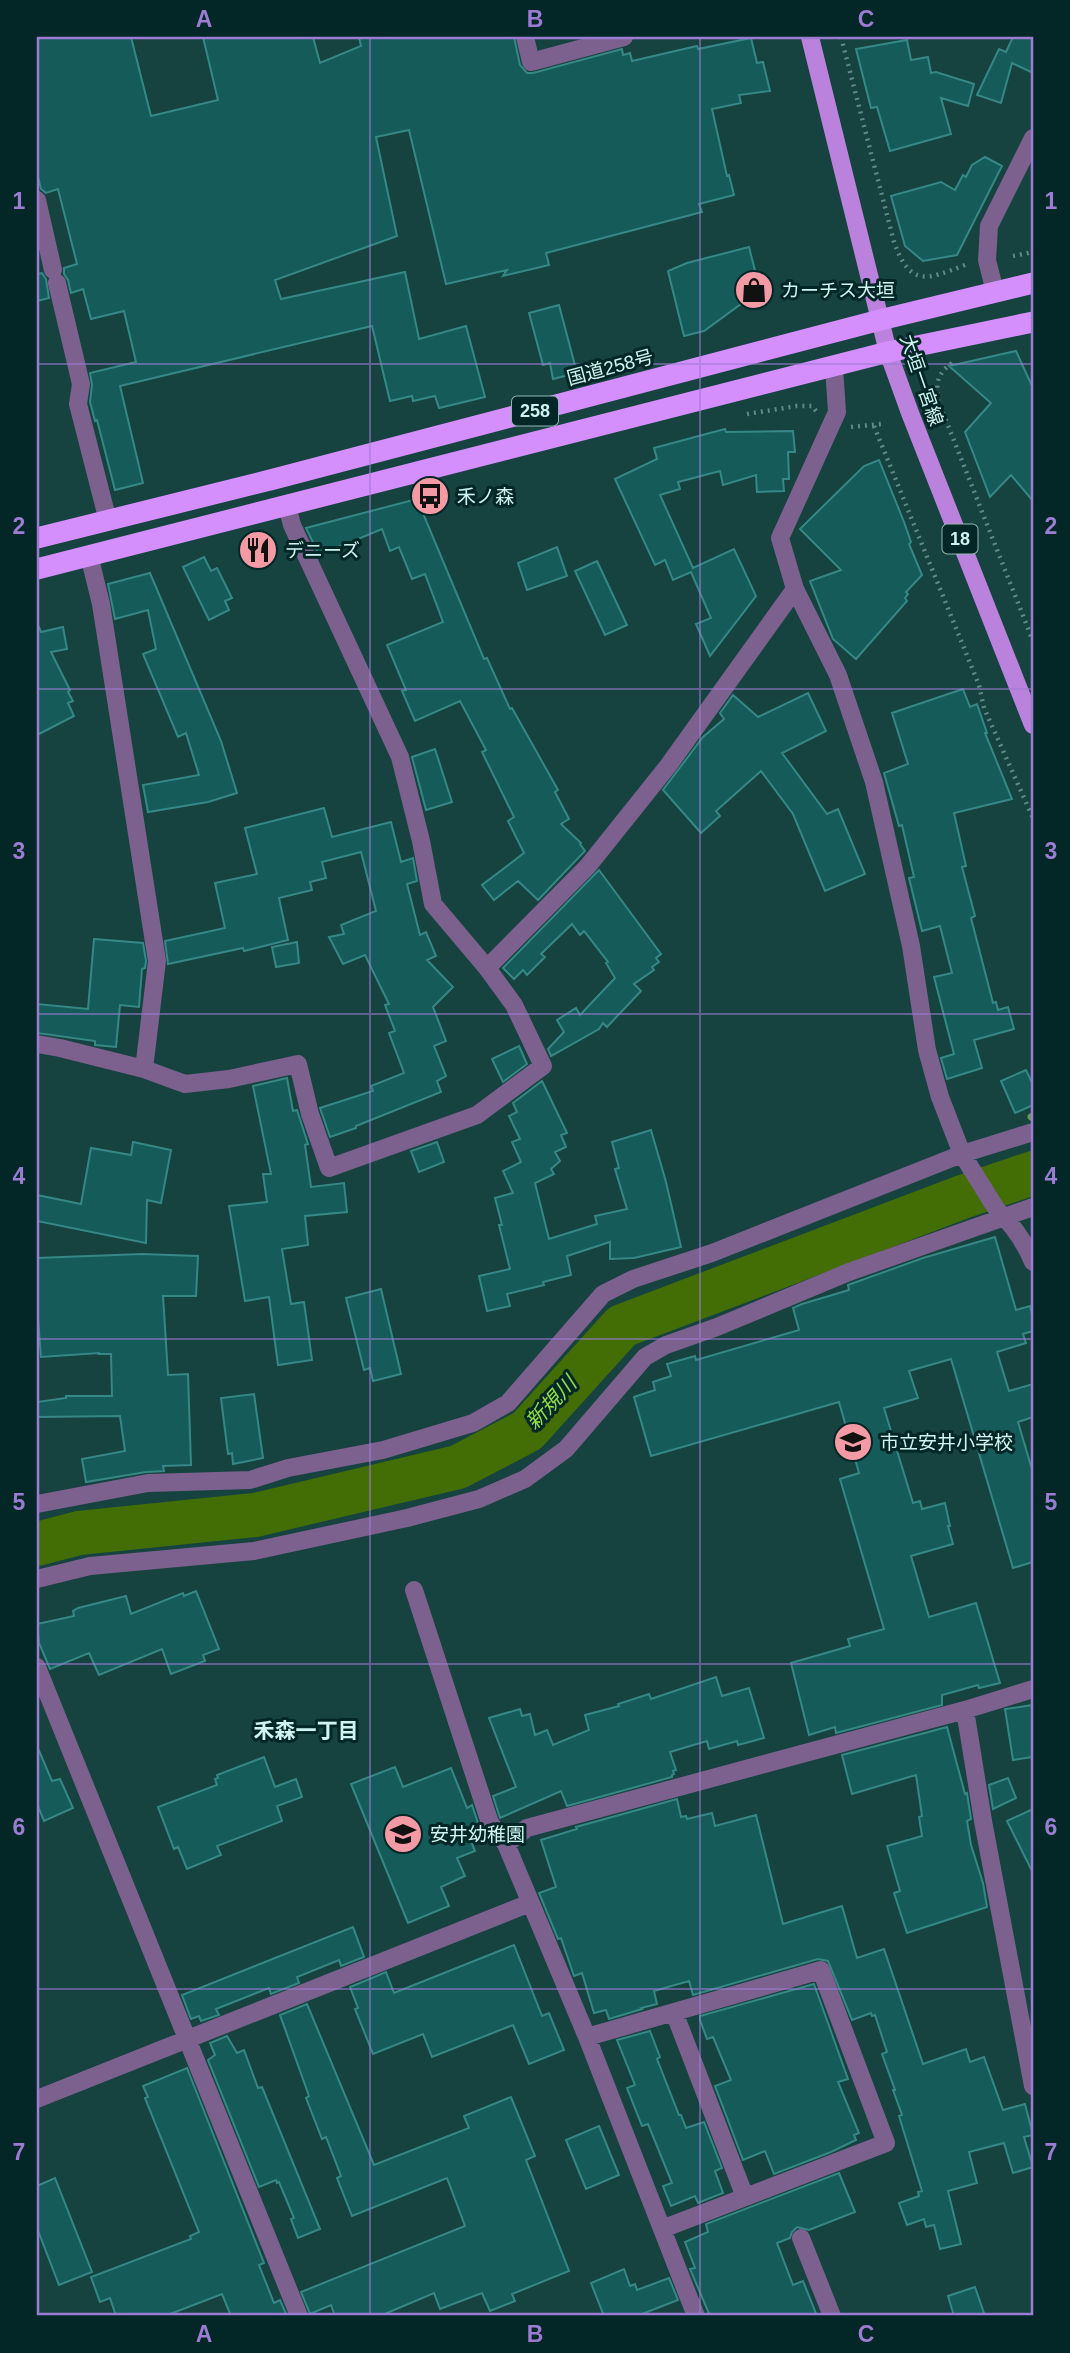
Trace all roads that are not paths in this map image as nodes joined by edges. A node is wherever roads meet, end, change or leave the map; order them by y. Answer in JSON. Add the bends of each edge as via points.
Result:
{"nodes":[{"id":1,"x":525,"y":37,"type":"edge"},
{"id":2,"x":624,"y":37,"type":"edge"},
{"id":3,"x":810,"y":37,"type":"edge"},
{"id":4,"x":1033,"y":138,"type":"edge"},
{"id":5,"x":37,"y":200,"type":"edge"},
{"id":6,"x":1033,"y":284,"type":"edge"},
{"id":7,"x":995,"y":292,"type":"junction"},
{"id":8,"x":880,"y":320,"type":"junction"},
{"id":9,"x":1033,"y":322,"type":"edge"},
{"id":10,"x":888,"y":352,"type":"junction"},
{"id":11,"x":834,"y":367,"type":"junction"},
{"id":12,"x":287,"y":506,"type":"junction"},
{"id":13,"x":108,"y":521,"type":"junction"},
{"id":14,"x":37,"y":538,"type":"edge"},
{"id":15,"x":89,"y":555,"type":"junction"},
{"id":16,"x":37,"y":569,"type":"edge"},
{"id":17,"x":795,"y":589,"type":"junction"},
{"id":18,"x":1033,"y":725,"type":"edge"},
{"id":19,"x":487,"y":968,"type":"junction"},
{"id":20,"x":37,"y":1044,"type":"edge"},
{"id":21,"x":144,"y":1069,"type":"junction"},
{"id":22,"x":1033,"y":1132,"type":"edge"},
{"id":23,"x":964,"y":1159,"type":"junction"},
{"id":24,"x":1033,"y":1207,"type":"edge"},
{"id":25,"x":1001,"y":1214,"type":"junction"},
{"id":26,"x":1033,"y":1262,"type":"edge"},
{"id":27,"x":37,"y":1504,"type":"edge"},
{"id":28,"x":37,"y":1579,"type":"edge"},
{"id":29,"x":414,"y":1590,"type":"dead end"},
{"id":30,"x":37,"y":1667,"type":"edge"},
{"id":31,"x":1033,"y":1689,"type":"edge"},
{"id":32,"x":965,"y":1710,"type":"junction"},
{"id":33,"x":506,"y":1844,"type":"junction"},
{"id":34,"x":530,"y":1903,"type":"junction"},
{"id":35,"x":674,"y":2012,"type":"junction"},
{"id":36,"x":587,"y":2037,"type":"junction"},
{"id":37,"x":187,"y":2039,"type":"junction"},
{"id":38,"x":1033,"y":2086,"type":"edge"},
{"id":39,"x":37,"y":2099,"type":"edge"},
{"id":40,"x":745,"y":2197,"type":"junction"},
{"id":41,"x":662,"y":2229,"type":"junction"},
{"id":42,"x":801,"y":2238,"type":"dead end"},
{"id":43,"x":299,"y":2316,"type":"edge"},
{"id":44,"x":696,"y":2316,"type":"edge"},
{"id":45,"x":832,"y":2316,"type":"edge"}],
"edges":[{"from":1,"to":2,"type":"street","via":[[531,62]]},
{"from":3,"to":8,"type":"main road","name":"大垣一宮線","number":"18"},
{"from":4,"to":7,"type":"street","via":[[989,226],[988,260]]},
{"from":5,"to":13,"type":"street","via":[[81,384],[78,404]]},
{"from":6,"to":7,"type":"highway","name":"国道258号","number":"258"},
{"from":7,"to":8,"type":"highway","name":"国道258号","number":"258"},
{"from":8,"to":10,"type":"main road","name":"大垣一宮線","number":"18"},
{"from":8,"to":13,"type":"highway","name":"国道258号","number":"258"},
{"from":9,"to":10,"type":"highway","number":"258"},
{"from":10,"to":11,"type":"highway","number":"258"},
{"from":10,"to":18,"type":"main road","name":"大垣一宮線","number":"18"},
{"from":11,"to":12,"type":"highway","number":"258"},
{"from":11,"to":17,"type":"street","via":[[837,412],[780,538]]},
{"from":12,"to":15,"type":"highway","number":"258"},
{"from":12,"to":19,"type":"street","via":[[400,757],[433,904]]},
{"from":13,"to":14,"type":"highway","name":"国道258号","number":"258"},
{"from":15,"to":16,"type":"highway","number":"258"},
{"from":15,"to":21,"type":"street","via":[[103,617],[157,961]]},
{"from":17,"to":19,"type":"street","via":[[668,766],[588,866]]},
{"from":17,"to":23,"type":"street","via":[[838,675],[874,782],[911,946],[928,1050]]},
{"from":19,"to":21,"type":"street","via":[[513,1005],[543,1066],[477,1115],[329,1168],[298,1064],[185,1084]]},
{"from":20,"to":21,"type":"street"},
{"from":22,"to":23,"type":"street"},
{"from":23,"to":25,"type":"street"},
{"from":23,"to":27,"type":"street","via":[[633,1279],[603,1294],[508,1403],[473,1423],[383,1450],[250,1480],[148,1483]]},
{"from":24,"to":25,"type":"street"},
{"from":25,"to":26,"type":"street"},
{"from":25,"to":28,"type":"street","via":[[666,1345],[645,1357],[566,1449],[525,1479],[479,1499],[254,1551],[90,1566]]},
{"from":29,"to":33,"type":"street","via":[[490,1823]]},
{"from":30,"to":37,"type":"street"},
{"from":31,"to":32,"type":"street"},
{"from":32,"to":33,"type":"street","via":[[527,1828]]},
{"from":32,"to":38,"type":"street"},
{"from":33,"to":34,"type":"street"},
{"from":34,"to":36,"type":"street"},
{"from":34,"to":37,"type":"street"},
{"from":35,"to":36,"type":"street"},
{"from":35,"to":40,"type":"street"},
{"from":35,"to":40,"type":"street","via":[[821,1970],[886,2143]]},
{"from":36,"to":41,"type":"street"},
{"from":37,"to":39,"type":"street"},
{"from":37,"to":43,"type":"street"},
{"from":40,"to":41,"type":"street"},
{"from":41,"to":44,"type":"street"},
{"from":42,"to":45,"type":"street"}]}
